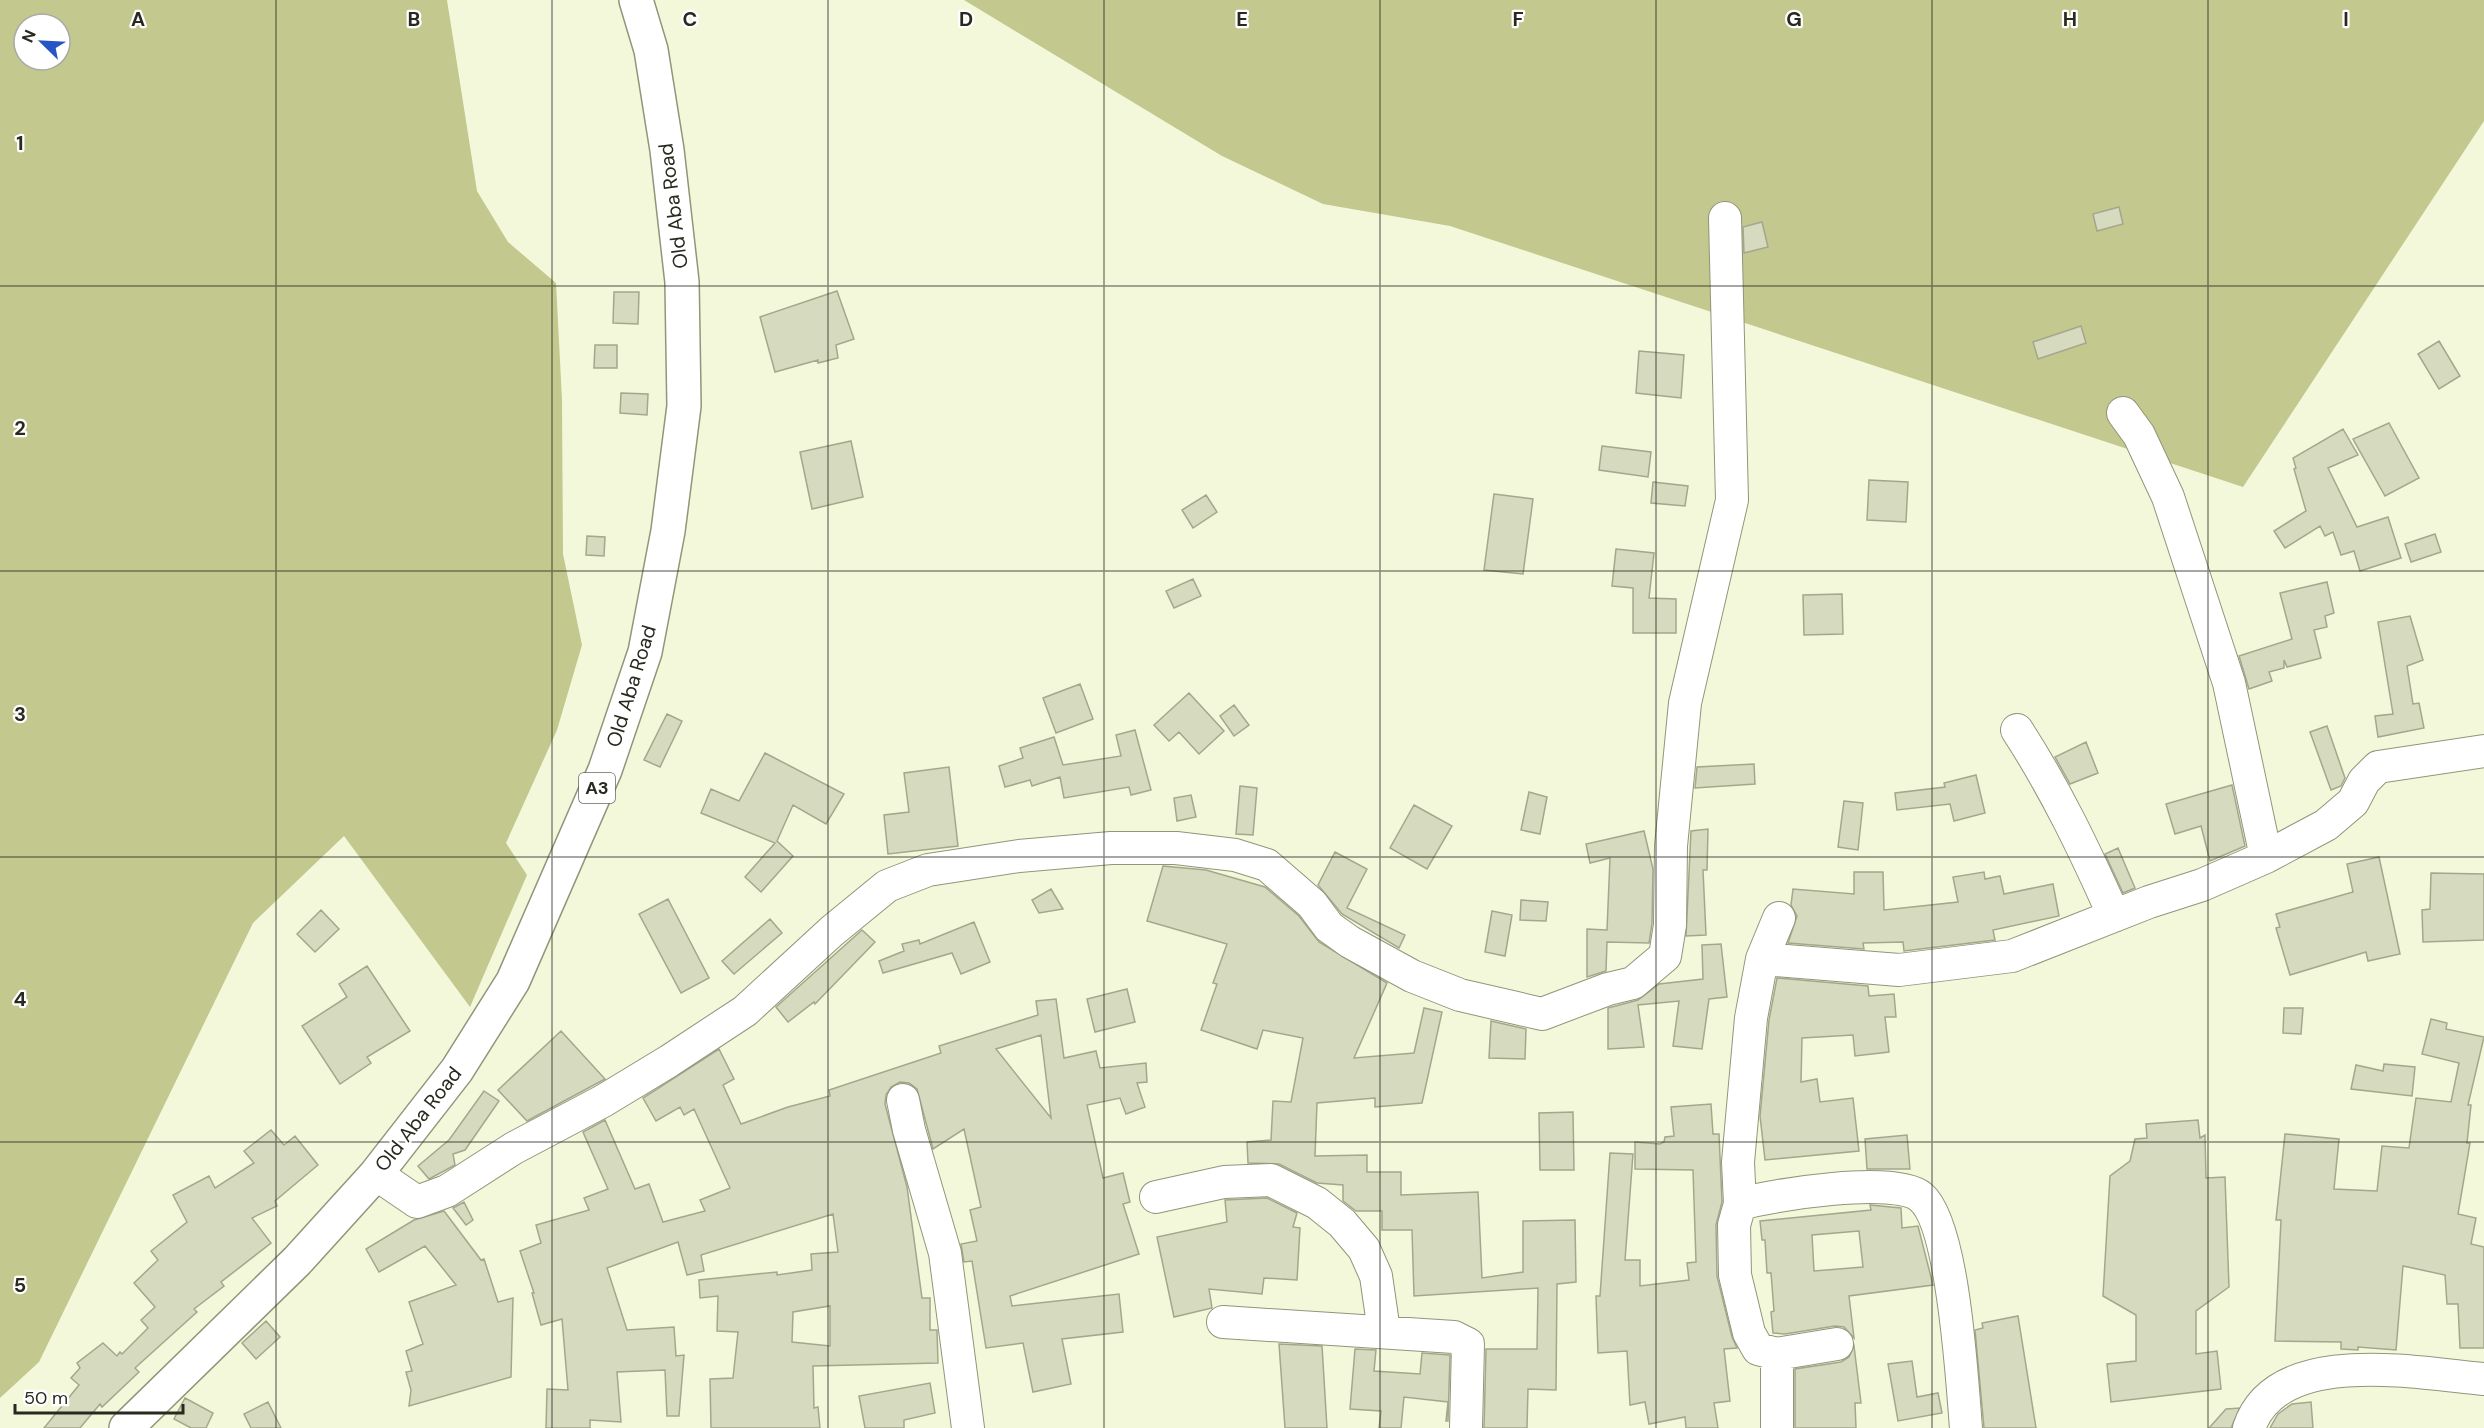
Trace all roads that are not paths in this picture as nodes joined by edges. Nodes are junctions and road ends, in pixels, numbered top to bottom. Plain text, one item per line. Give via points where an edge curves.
1 (636, 0) edge
2 (1725, 218) dead end
3 (2123, 412) dead end
4 (2017, 730) dead end
5 (2484, 751) edge
6 (2266, 857) junction
7 (2114, 916) junction
8 (1779, 918) dead end
9 (1762, 959) junction
10 (903, 1100) dead end
11 (376, 1174) junction
12 (1156, 1197) dead end
13 (1740, 1204) junction
14 (1223, 1322) dead end
15 (1384, 1331) junction
16 (1837, 1344) dead end
17 (1776, 1354) junction
18 (2484, 1379) edge
19 (126, 1428) edge
20 (968, 1428) edge
21 (1466, 1428) edge
22 (1777, 1428) edge
23 (1966, 1428) edge
24 (2249, 1428) edge

1 - 11 main road, Old Aba Road / A3 via 651,50 667,150 682,282 684,384 668,531 645,652 605,770 513,981 457,1070
2 - 11 street via 1732,500 1685,703 1665,956 1633,983 1542,1014 1460,995 1381,960 1329,927 1312,904 1267,865 1235,855 1176,848 1111,848 1019,856 928,870 887,886 745,1011 631,1084 514,1148 447,1191 417,1202
3 - 6 street via 2139,435 2168,497 2229,683
4 - 7 street via 2048,777
5 - 6 street via 2378,766 2353,802 2326,825
6 - 7 street
7 - 9 street via 2012,956 1899,970
8 - 9 street
9 - 13 street via 1751,1018 1740,1127
10 - 20 street via 945,1253
11 - 19 main road, Old Aba Road / A3 via 297,1261
12 - 15 street via 1224,1182 1270,1180 1317,1203 1342,1223 1364,1249 1376,1276
13 - 17 street via 1734,1226 1735,1275 1749,1333 1758,1349
13 - 23 street via 1840,1188 1904,1188 1920,1196 1933,1211 1947,1267 1958,1327
14 - 15 street
15 - 21 street via 1454,1337 1468,1344
16 - 17 street
17 - 22 street
18 - 24 street via 2372,1370 2306,1376 2273,1392 2254,1415

